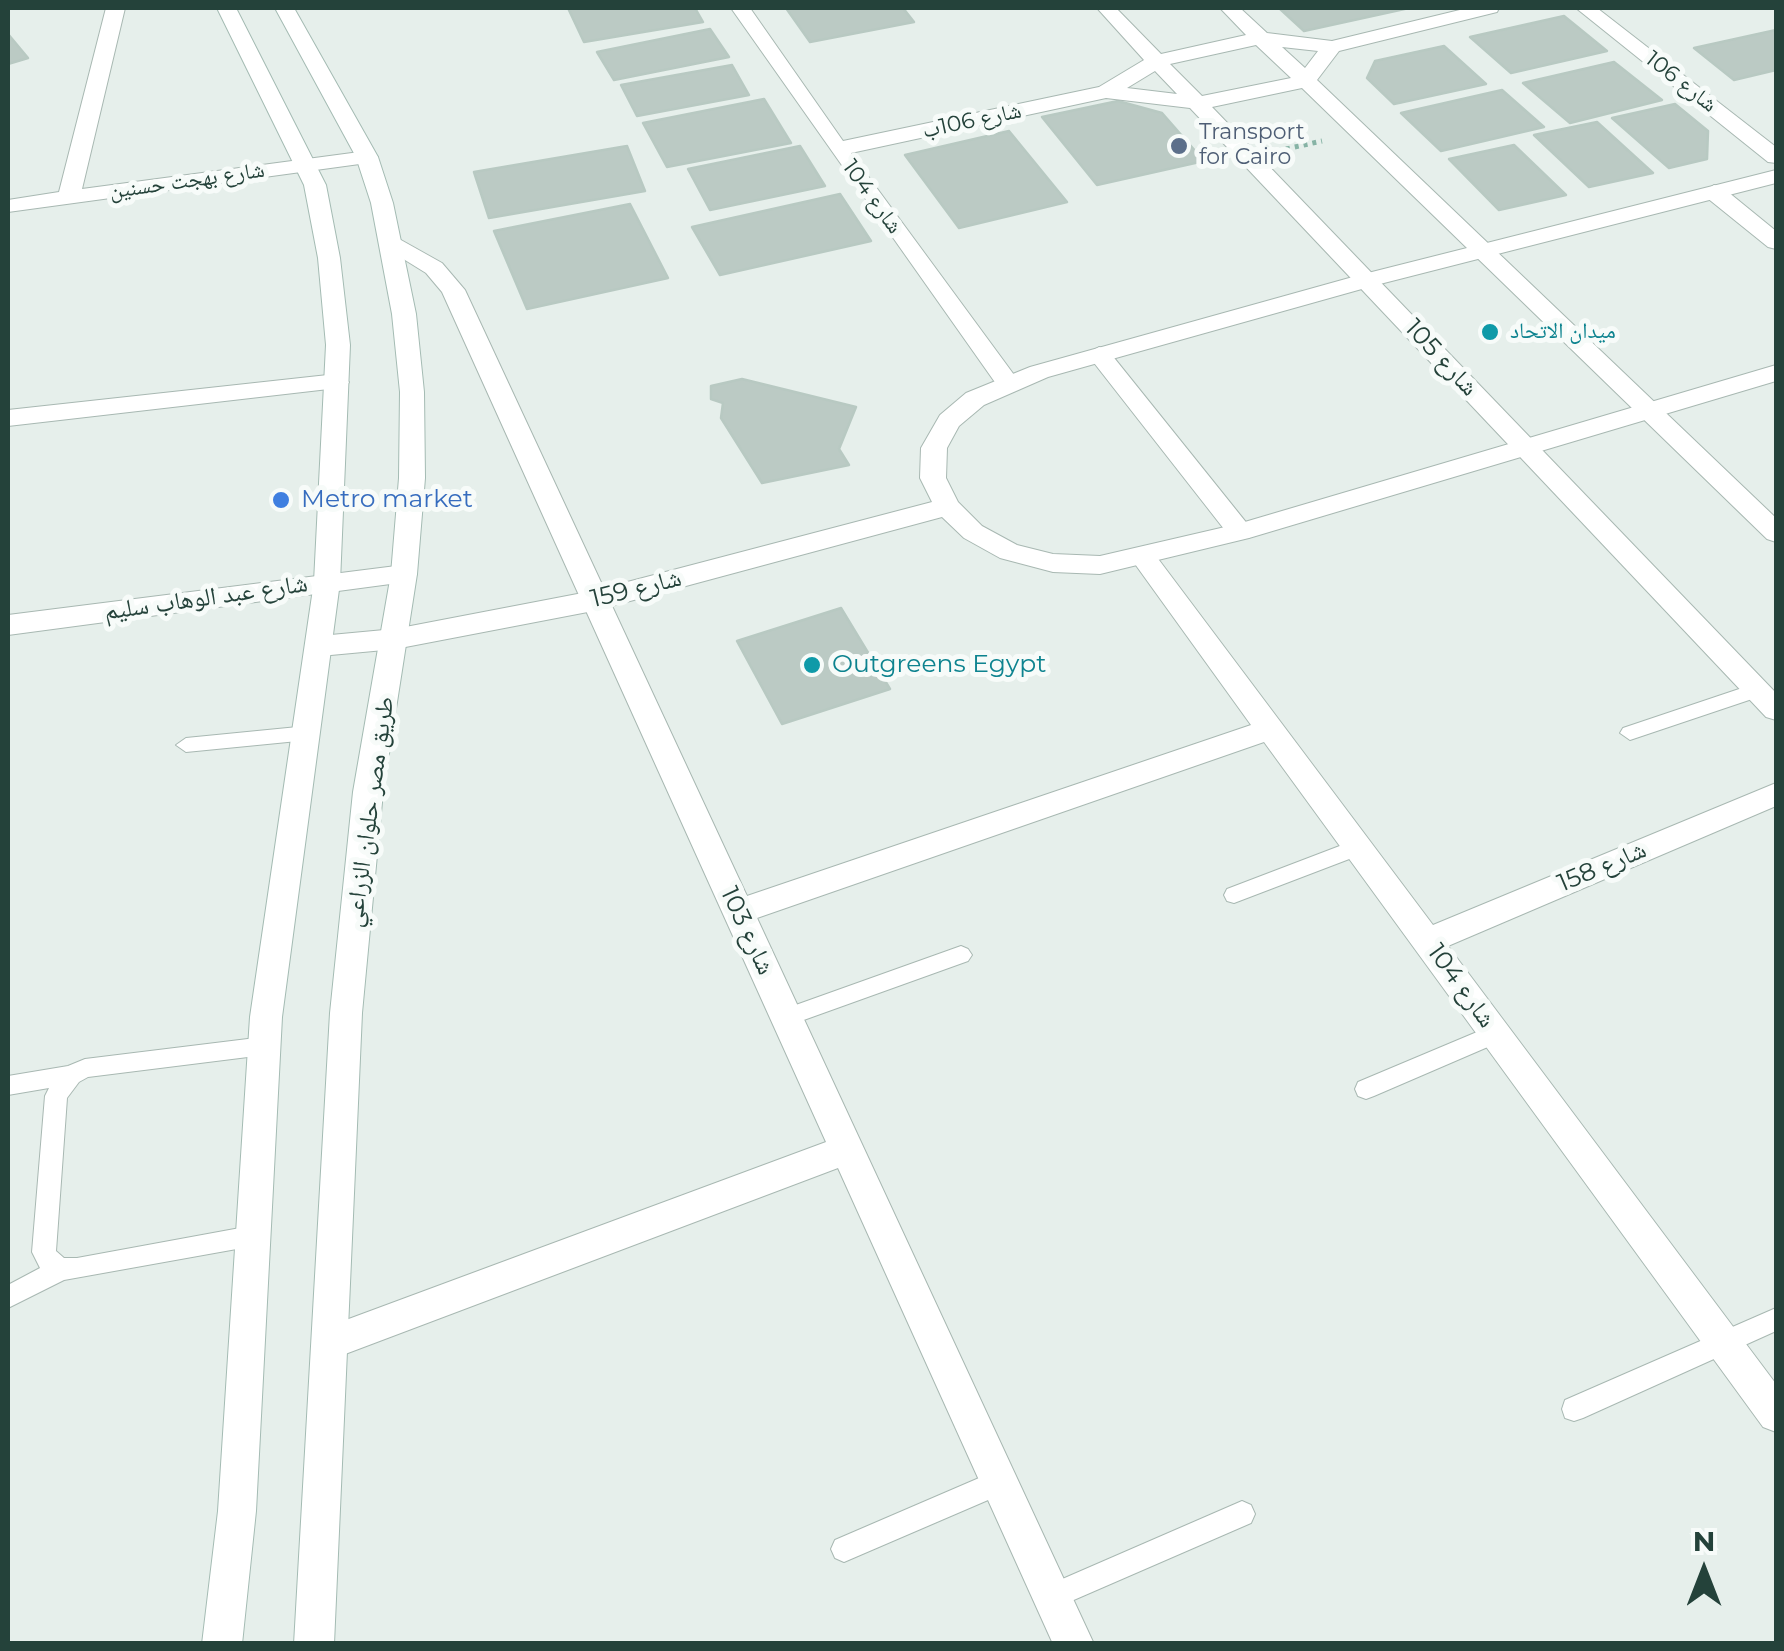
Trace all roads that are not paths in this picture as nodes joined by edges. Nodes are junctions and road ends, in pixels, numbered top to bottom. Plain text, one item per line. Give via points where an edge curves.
1 (115, 8) edge
2 (226, 8) edge
3 (284, 8) edge
4 (741, 8) edge
5 (1106, 8) edge
6 (1229, 8) edge
7 (1490, 8) edge
8 (1584, 8) edge
9 (1260, 38) junction
10 (1332, 47) junction
11 (1159, 60) junction
12 (1305, 80) junction
13 (1106, 92) junction
14 (1199, 103) junction
15 (838, 149) junction
16 (367, 157) junction
17 (1776, 158) edge
18 (306, 165) junction
19 (1776, 178) edge
20 (1714, 192) junction
21 (69, 197) junction
22 (8, 206) edge
23 (392, 242) junction
24 (1776, 242) edge
25 (1486, 250) junction
26 (1368, 280) junction
27 (1099, 354) junction
28 (1776, 373) edge
29 (337, 382) junction
30 (1008, 383) junction
31 (1653, 410) junction
32 (8, 418) edge
33 (1525, 448) junction
34 (946, 506) junction
35 (1240, 532) junction
36 (1776, 533) edge
37 (1144, 558) junction
38 (404, 574) junction
39 (327, 582) junction
40 (593, 600) junction
41 (8, 625) edge
42 (396, 639) junction
43 (320, 646) junction
44 (1757, 690) junction
45 (1776, 710) edge
46 (1271, 729) junction
47 (308, 733) junction
48 (1630, 733) dead end
49 (186, 745) dead end
50 (1776, 794) edge
51 (1358, 847) junction
52 (1234, 895) dead end
53 (738, 912) junction
54 (1427, 940) junction
55 (962, 955) dead end
56 (787, 1017) junction
57 (1496, 1033) junction
58 (264, 1046) junction
59 (72, 1075) junction
60 (8, 1084) edge
61 (1366, 1089) dead end
62 (846, 1150) junction
63 (250, 1238) junction
64 (62, 1268) junction
65 (8, 1297) edge
66 (1776, 1319) edge
67 (332, 1342) junction
68 (1724, 1343) junction
69 (1574, 1409) dead end
70 (1776, 1414) edge
71 (1000, 1482) junction
72 (1242, 1514) dead end
73 (844, 1550) dead end
74 (1053, 1596) junction
75 (222, 1644) edge
76 (314, 1644) edge
77 (1074, 1644) edge

1 - 21 street
2 - 18 street
3 - 16 street, طريق مصر حلوان الزراعي
4 - 15 street, شارع 104
5 - 11 street, شارع 105
6 - 9 street
7 - 10 street
8 - 17 street, شارع 106
9 - 10 street
9 - 11 street, شارع 106ب
9 - 12 street
10 - 12 street
11 - 13 street, شارع 106ب
11 - 14 street, شارع 105
12 - 14 street, شارع 106ب
12 - 25 street
13 - 14 street, شارع 106ب
13 - 15 street, شارع 106ب
14 - 26 street, شارع 105
15 - 30 street, شارع 104
16 - 18 street, شارع بهجت حسنين
16 - 23 street, طريق مصر حلوان الزراعي
18 - 21 street, شارع بهجت حسنين
18 - 29 street via 329,258
19 - 20 street
20 - 24 street
20 - 25 street
21 - 22 street, شارع بهجت حسنين
23 - 38 street, طريق مصر حلوان الزراعي via 412,392
23 - 40 street, شارع 103 via 434,268 454,290
25 - 26 street
25 - 31 street
26 - 27 street
26 - 33 street, شارع 105
27 - 30 street
27 - 35 street
28 - 31 street
29 - 32 street
29 - 39 street
30 - 34 street via 974,399 949,421 934,448 933,478
31 - 33 street
31 - 36 street
33 - 35 street
33 - 44 street, شارع 105
34 - 37 street via 972,532 1009,552 1069,564
34 - 40 street, شارع 159
35 - 37 street
37 - 46 street, شارع 104
38 - 39 street, شارع عبد الوهاب سليم
38 - 42 street, طريق مصر حلوان الزراعي
39 - 41 street, شارع عبد الوهاب سليم
39 - 43 street
40 - 42 street, شارع 159
40 - 53 street, شارع 103
42 - 43 street, شارع 159
42 - 67 street, طريق مصر حلوان الزراعي via 356,897
43 - 47 street
44 - 45 street, شارع 105
44 - 48 lane
46 - 51 street, شارع 104
46 - 53 street
47 - 49 lane
47 - 58 street
50 - 54 street, شارع 158
51 - 52 lane
51 - 54 street, شارع 104
53 - 56 street, شارع 103
54 - 57 street, شارع 104
55 - 56 lane
56 - 62 street, شارع 103
57 - 61 lane
57 - 68 street, شارع 104
58 - 59 lane
58 - 63 street
59 - 60 lane
59 - 64 lane via 56,1096 44,1252
62 - 67 street
62 - 71 street, شارع 103
63 - 64 lane
63 - 75 street via 237,1511
64 - 65 lane
66 - 68 lane
67 - 76 street, طريق مصر حلوان الزراعي
68 - 69 lane
68 - 70 street, شارع 104
71 - 73 lane
71 - 74 street, شارع 103
72 - 74 lane
74 - 77 street, شارع 103

